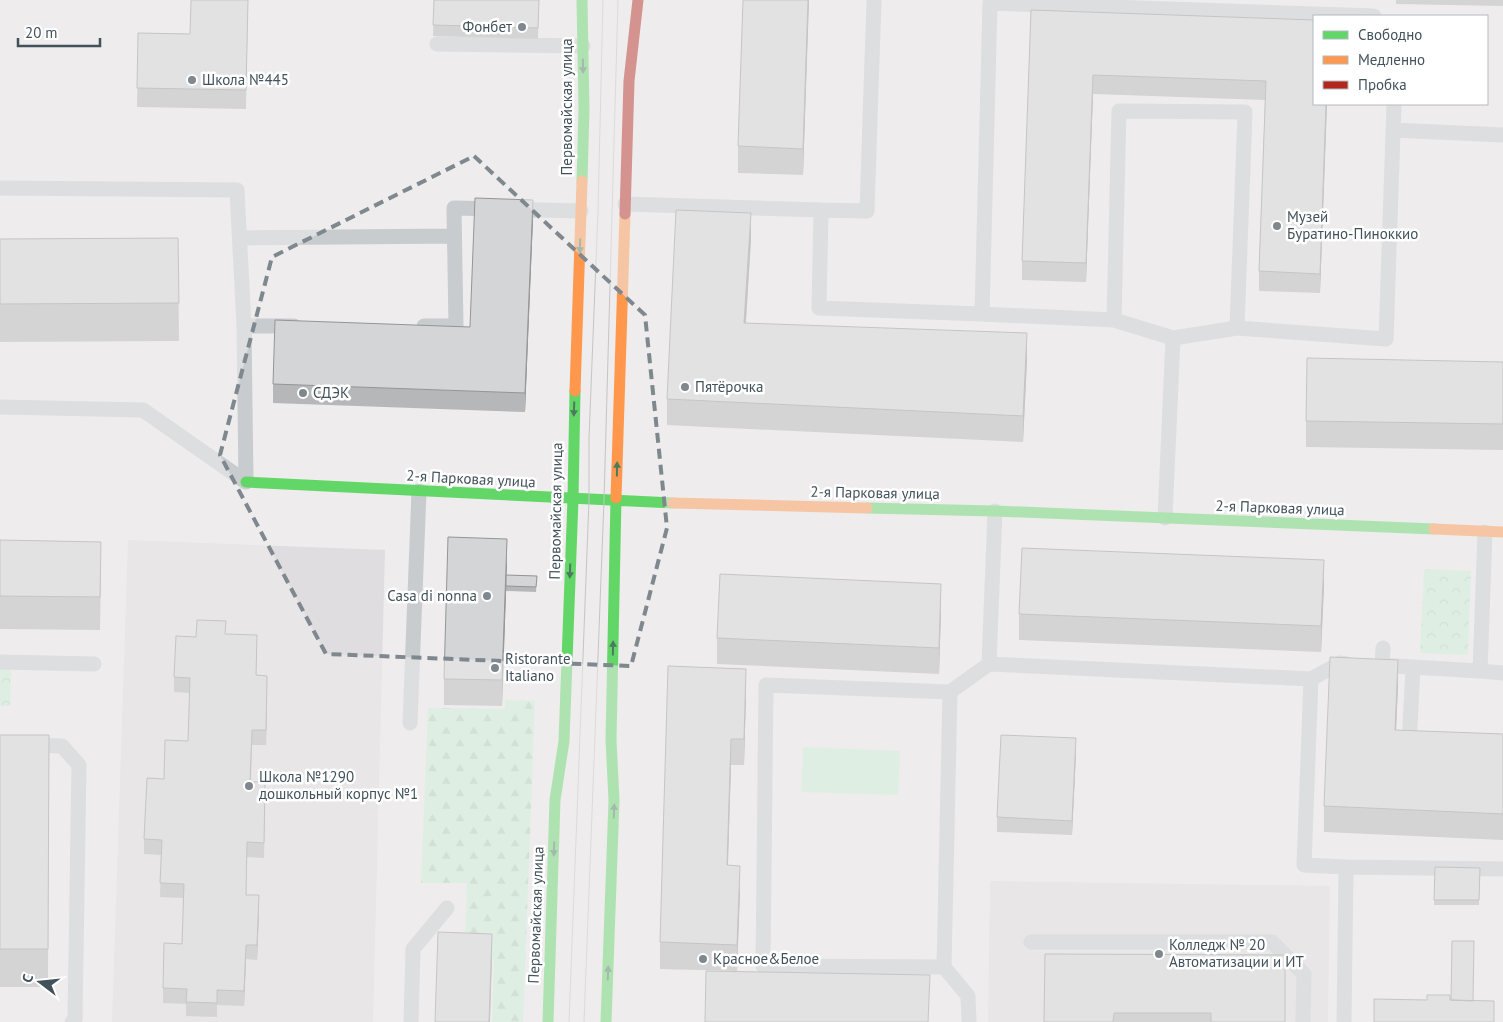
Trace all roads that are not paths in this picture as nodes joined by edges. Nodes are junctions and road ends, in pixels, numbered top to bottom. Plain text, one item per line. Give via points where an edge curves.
1 (582, 0) edge
2 (638, 0) edge
3 (874, 0) edge
4 (990, 2) edge
5 (1347, 15) edge
6 (436, 44) dead end
7 (583, 46) junction
8 (1394, 105) edge
9 (1393, 130) junction
10 (1503, 135) edge
11 (0, 188) edge
12 (625, 204) junction
13 (821, 210) junction
14 (581, 211) junction
15 (454, 236) junction
16 (240, 238) junction
17 (982, 314) junction
18 (1114, 320) junction
19 (244, 326) junction
20 (312, 326) edge
21 (408, 326) edge
22 (1237, 328) junction
23 (1174, 338) junction
24 (0, 408) edge
25 (246, 482) junction
26 (419, 491) junction
27 (573, 499) junction
28 (616, 501) junction
29 (995, 511) junction
30 (1165, 518) junction
31 (1485, 532) junction
32 (1503, 532) edge
33 (1383, 648) dead end
34 (0, 662) edge
35 (94, 664) dead end
36 (989, 664) junction
37 (1382, 666) junction
38 (1413, 668) junction
39 (1480, 672) junction
40 (1503, 673) edge
41 (1311, 679) junction
42 (950, 692) junction
43 (410, 723) dead end
44 (0, 744) edge
45 (1428, 746) edge
46 (1346, 867) junction
47 (1503, 869) edge
48 (447, 908) dead end
49 (1030, 942) dead end
50 (944, 967) junction
51 (72, 1022) edge
52 (411, 1022) edge
53 (548, 1022) edge
54 (606, 1022) edge
55 (969, 1022) edge
56 (1303, 1022) edge
57 (1344, 1022) edge

1 - 7 main road, Первомайская улица
2 - 12 main road via 629,81
3 - 13 lane via 867,211
4 - 5 lane
4 - 17 lane
6 - 7 lane
7 -> 14 main road, Первомайская улица
8 - 9 lane
9 - 10 lane
9 - 22 lane via 1386,339
11 - 16 lane via 237,190
12 - 13 lane
28 -> 12 main road
13 - 17 lane via 819,308
14 - 15 lane via 454,208
14 -> 27 main road, Первомайская улица
15 - 16 lane
15 - 21 lane via 456,326
16 - 19 lane
17 - 18 lane
18 - 22 lane via 1119,111 1245,112
18 - 23 lane
19 - 20 lane
19 - 25 lane
22 - 23 lane
23 - 30 lane
24 - 25 lane via 143,410
25 - 26 main road, 2-я Парковая улица
26 - 27 main road, 2-я Парковая улица
26 - 43 lane
27 - 28 main road, 2-я Парковая улица
27 -> 53 main road, Первомайская улица via 564,740 555,800
28 - 29 main road, 2-я Парковая улица
54 -> 28 main road via 614,800 611,740
29 - 30 main road, 2-я Парковая улица
29 - 36 lane
30 - 31 main road, 2-я Парковая улица
31 - 32 main road, 2-я Парковая улица
31 - 39 lane
33 - 37 lane
34 - 35 lane
36 - 41 lane
36 - 42 lane
37 - 38 lane
37 - 41 lane via 1340,663
38 - 39 lane
38 - 45 lane via 1409,745
39 - 40 lane
41 - 46 lane via 1304,865
42 - 50 lane
42 - 50 lane via 766,685 763,966
44 - 51 lane via 62,746 79,765 75,1019
46 - 47 lane
46 - 57 lane
48 - 52 lane via 413,949
49 - 56 lane via 1272,942 1304,974
50 - 55 lane via 968,996

